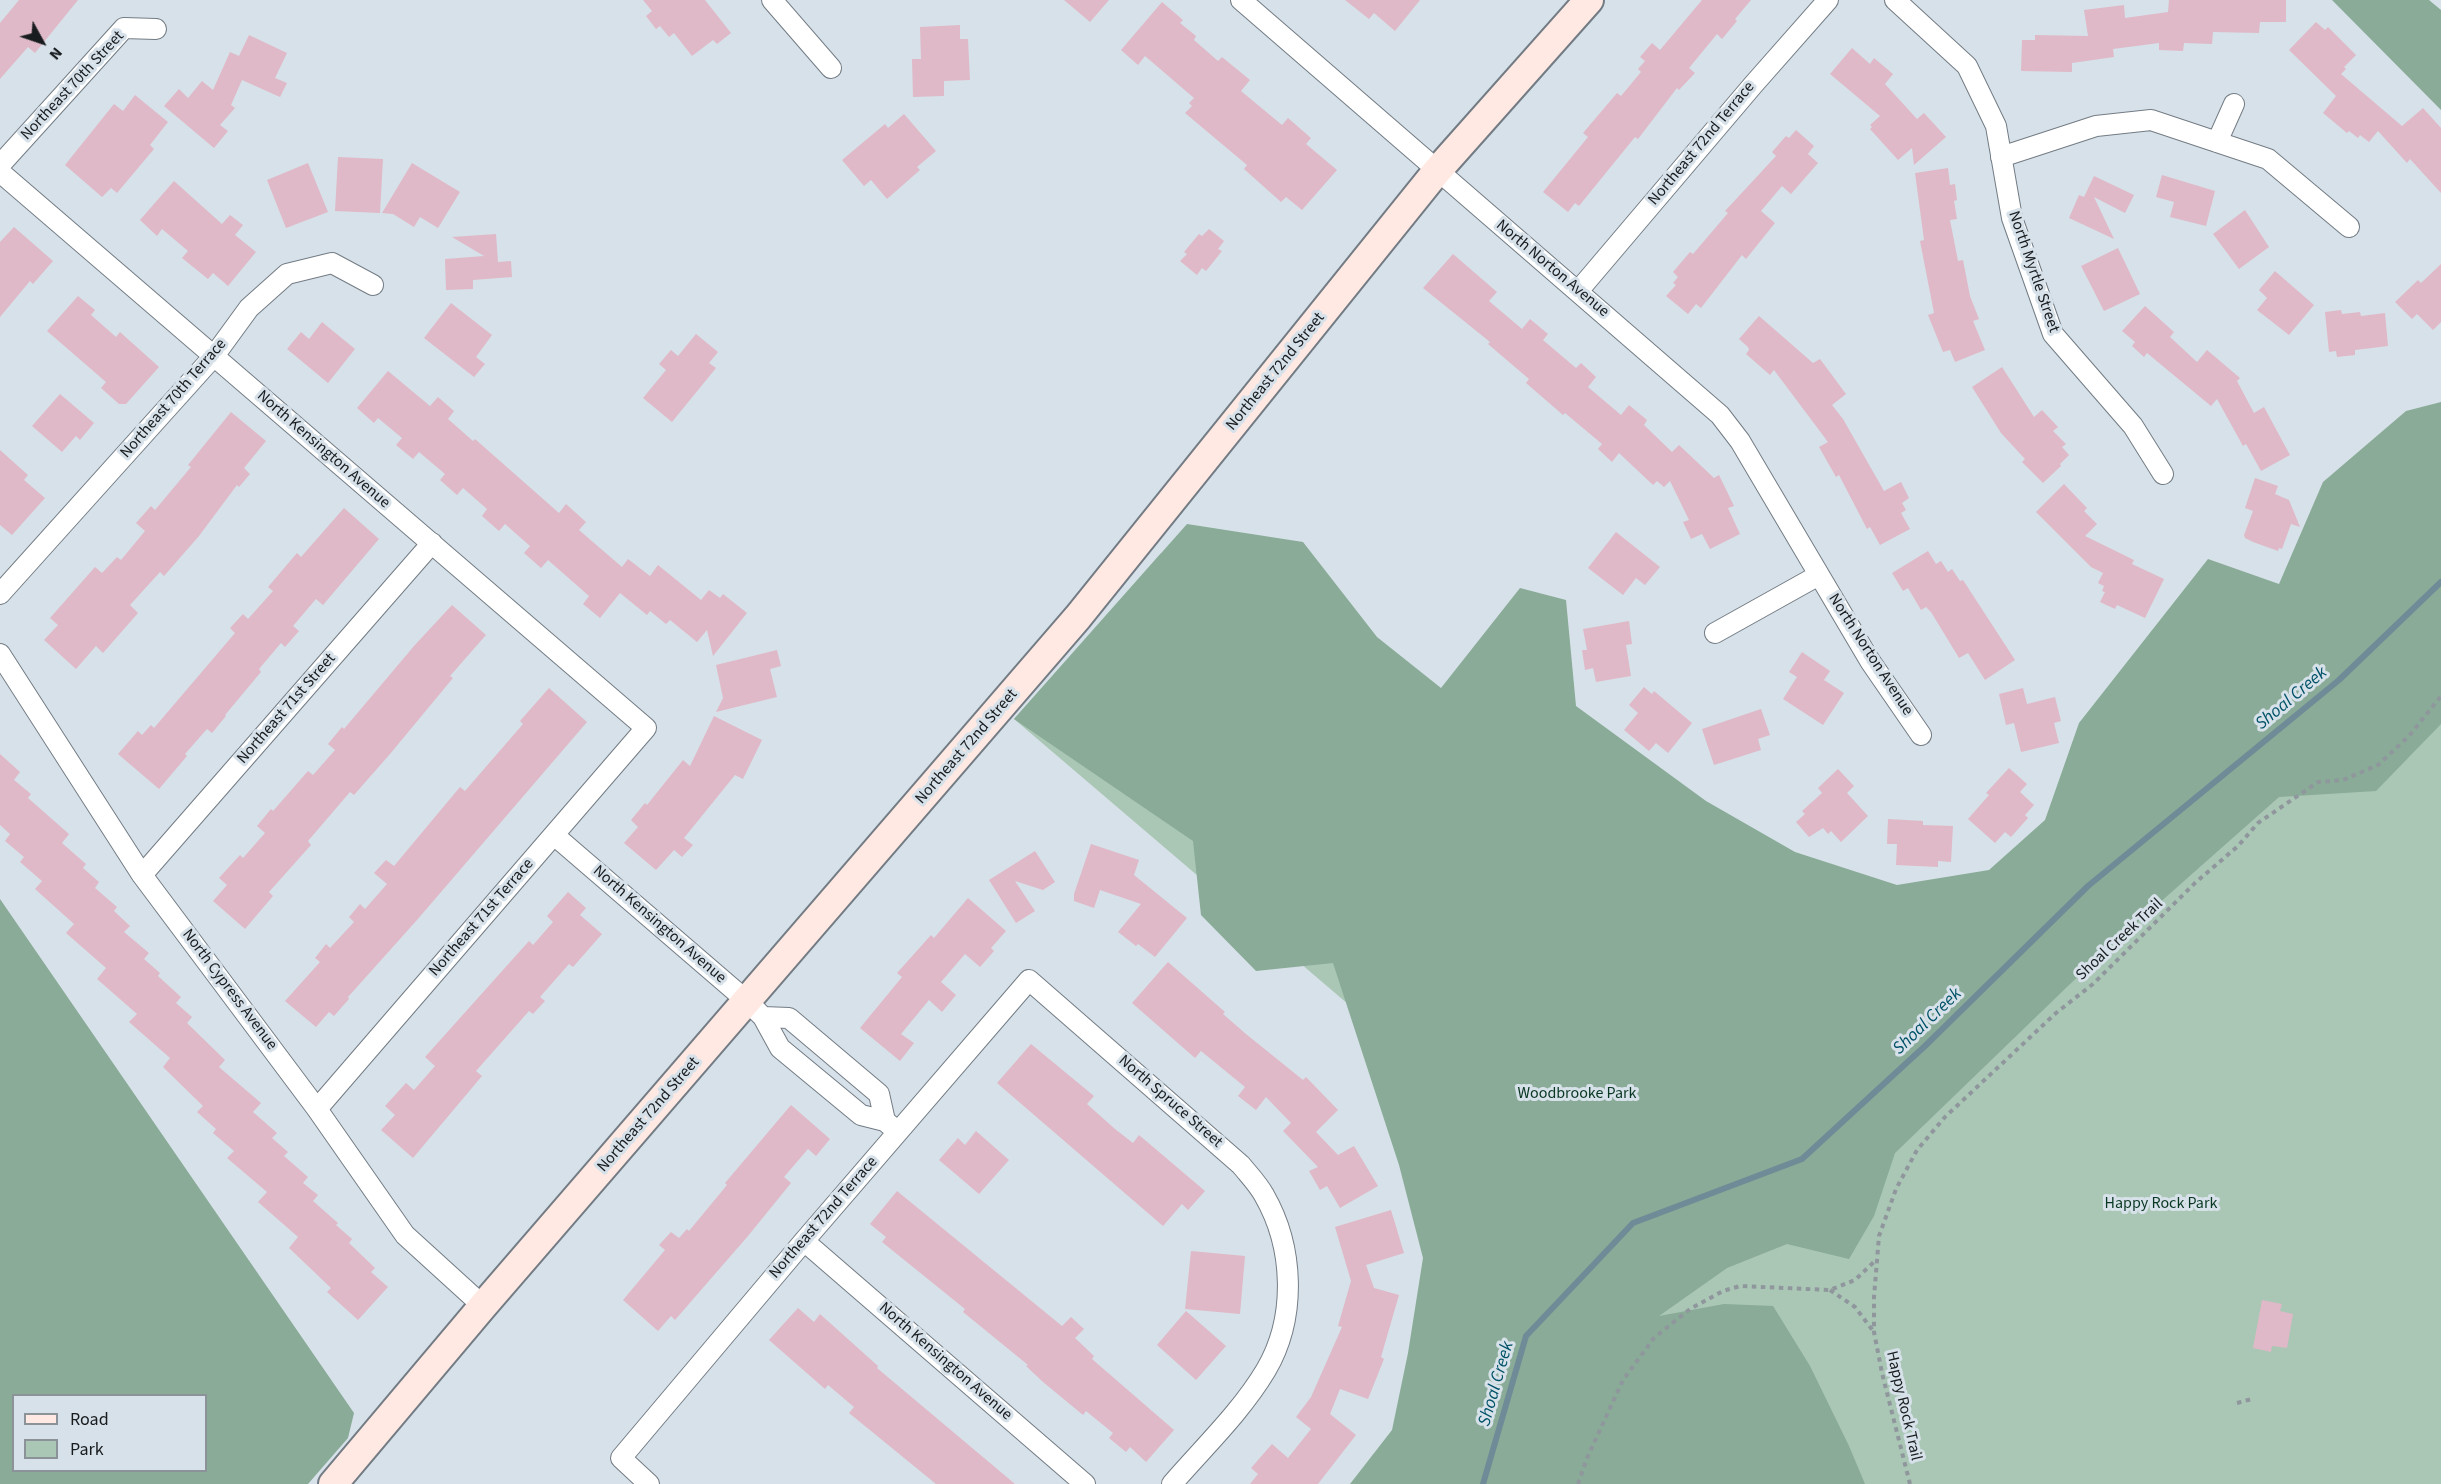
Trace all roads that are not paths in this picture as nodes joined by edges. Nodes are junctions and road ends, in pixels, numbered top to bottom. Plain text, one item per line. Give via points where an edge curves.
1 (772, 0) edge
2 (1241, 0) edge
3 (1589, 0) edge
4 (1828, 0) edge
5 (1895, 0) edge
6 (156, 29) dead end
7 (831, 68) dead end
8 (2234, 104) dead end
9 (2217, 142) junction
10 (2001, 157) junction
11 (0, 165) edge
12 (1437, 171) junction
13 (0, 172) edge
14 (2349, 227) dead end
15 (373, 285) dead end
16 (1579, 290) junction
17 (214, 356) junction
18 (2163, 474) dead end
19 (432, 543) junction
20 (1819, 575) junction
21 (0, 594) edge
22 (1715, 633) dead end
23 (0, 654) edge
24 (646, 728) joint
25 (1921, 735) dead end
26 (554, 835) junction
27 (142, 875) junction
28 (1029, 980) joint
29 (756, 1009) junction
30 (317, 1108) junction
31 (891, 1126) junction
32 (804, 1241) junction
33 (483, 1306) junction
34 (333, 1484) edge
35 (649, 1484) edge
36 (1085, 1484) edge
37 (1172, 1484) edge

1 - 7 street
2 - 12 street, North Norton Avenue
3 - 12 main road, Northeast 72nd Street
4 - 16 street, Northeast 72nd Terrace
5 - 10 street, North Myrtle Street via 1967,66 1996,126
6 - 11 street, Northeast 70th Street via 124,28
8 - 9 street
9 - 10 street via 2151,120 2096,126
9 - 14 street via 2268,159
10 - 18 street, North Myrtle Street via 2012,218 2053,334 2133,426
12 - 16 street, North Norton Avenue
12 - 29 main road, Northeast 72nd Street
13 - 17 street, North Kensington Avenue
15 - 17 street, Northeast 70th Terrace via 332,263 287,274 249,308
16 - 20 street, North Norton Avenue via 1720,415 1740,441
17 - 19 street, North Kensington Avenue
17 - 21 street, Northeast 70th Terrace
19 - 24 street, North Kensington Avenue
19 - 27 street, Northeast 71st Street
20 - 22 street, North Norton Avenue
20 - 25 street, North Norton Avenue via 1870,661
23 - 27 street, North Cypress Avenue
24 - 26 street, Northeast 71st Terrace
26 - 29 street, North Kensington Avenue
26 - 30 street, Northeast 71st Terrace
27 - 30 street, North Cypress Avenue
28 - 31 street, Northeast 72nd Terrace
28 - 37 street, North Spruce Street via 1241,1165 1263,1194 1279,1227 1288,1281 1285,1317 1267,1368
29 - 31 street, North Kensington Avenue via 780,1048 861,1115
29 - 31 street via 789,1018 879,1094
29 - 33 main road, Northeast 72nd Street
30 - 33 street, North Cypress Avenue via 405,1234
31 - 32 street, Northeast 72nd Terrace
32 - 35 street, Northeast 72nd Terrace via 621,1458
32 - 36 street, North Kensington Avenue
33 - 34 main road, Northeast 72nd Street

